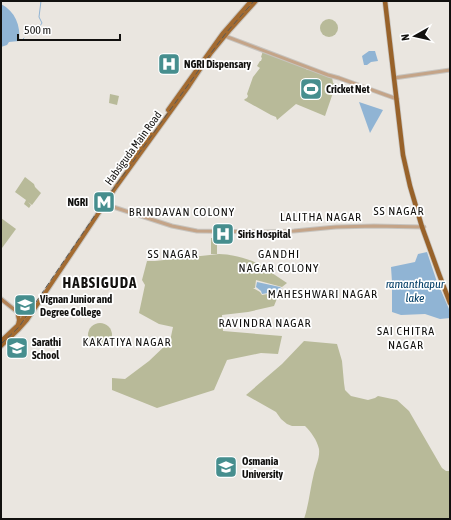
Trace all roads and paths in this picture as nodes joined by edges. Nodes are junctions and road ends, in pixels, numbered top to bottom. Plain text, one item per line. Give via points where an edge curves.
1 (252, 1) edge
2 (256, 1) edge
3 (386, 1) edge
4 (225, 36) junction
5 (210, 53) junction
6 (450, 70) edge
7 (395, 78) junction
8 (398, 99) junction
9 (140, 151) junction
10 (104, 204) junction
11 (423, 227) junction
12 (62, 265) junction
13 (1, 300) edge
14 (450, 301) edge
15 (24, 318) junction
16 (1, 341) edge
17 (1, 346) edge

1 - 5 main road, Habsiguda Main Road via 223,33
2 - 4 main road, Habsiguda Main Road
3 - 7 highway
4 - 5 main road, Habsiguda Main Road
4 - 8 street
5 - 9 main road, Habsiguda Main Road
6 - 7 street
7 - 8 highway
8 - 11 highway via 401,142
9 - 10 main road, Habsiguda Main Road
9 - 12 main road, Habsiguda Main Road
10 - 11 street via 180,228 200,231 285,232 336,227
10 - 12 main road, Habsiguda Main Road
11 - 14 highway via 438,274
12 - 15 main road, Habsiguda Main Road
12 - 15 main road, Habsiguda Main Road
13 - 15 main road
15 - 16 main road via 19,320 18,325
15 - 17 main road, Habsiguda Main Road via 19,329

